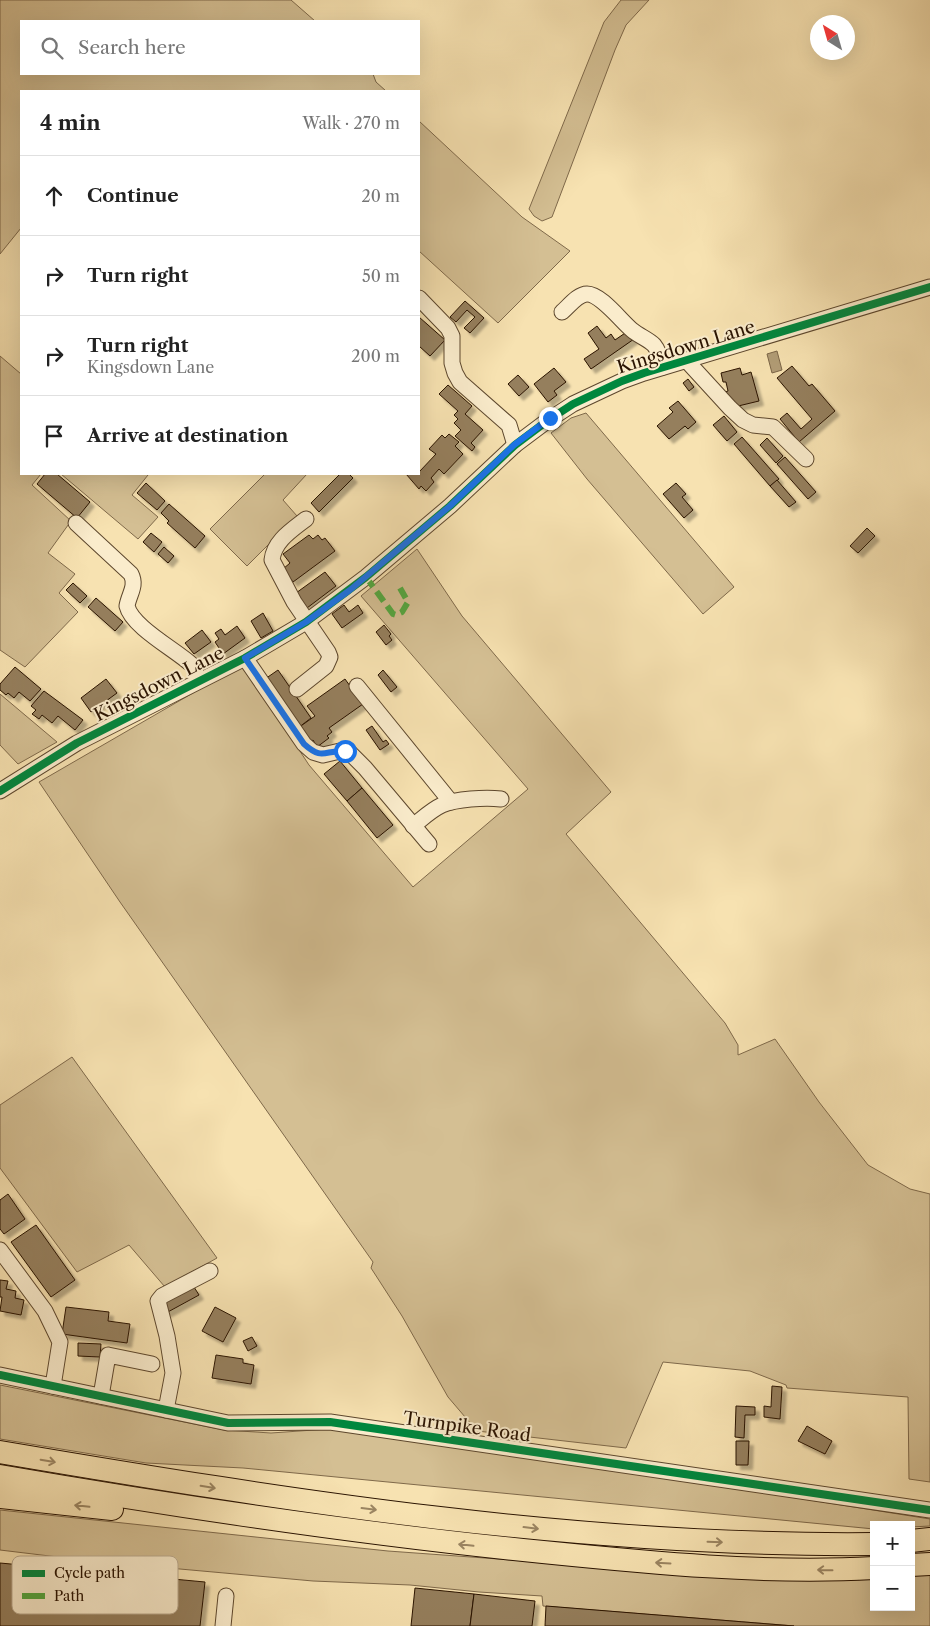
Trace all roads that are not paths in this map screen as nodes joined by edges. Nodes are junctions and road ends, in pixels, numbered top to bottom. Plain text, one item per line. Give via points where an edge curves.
1 (930, 287) edge
2 (420, 299) edge
3 (562, 312) dead end
4 (686, 360) junction
5 (663, 367) junction
6 (514, 445) junction
7 (806, 459) dead end
8 (306, 519) dead end
9 (76, 523) dead end
10 (306, 622) junction
11 (245, 658) junction
12 (197, 681) junction
13 (356, 686) dead end
14 (297, 689) dead end
15 (0, 791) edge
16 (501, 799) dead end
17 (451, 802) junction
18 (413, 826) junction
19 (429, 844) dead end
20 (0, 1250) edge
21 (210, 1271) dead end
22 (152, 1364) dead end
23 (0, 1375) edge
24 (52, 1386) junction
25 (101, 1396) junction
26 (166, 1410) junction
27 (0, 1452) edge
28 (0, 1476) edge
29 (0, 1497) edge
30 (930, 1510) edge
31 (288, 1522) junction
32 (930, 1539) edge
33 (915, 1541) edge
34 (870, 1544) edge
35 (930, 1564) edge
36 (915, 1565) edge
37 (870, 1568) edge
38 (226, 1596) dead end
39 (223, 1626) edge

1 - 4 street, Kingsdown Lane
2 - 6 street via 452,336 452,363 460,382 509,425
3 - 5 street via 579,297 593,295 652,344
4 - 5 street, Kingsdown Lane
4 - 7 street via 744,420 753,425 774,427
5 - 6 street, Kingsdown Lane via 622,381 573,404
6 - 10 street, Kingsdown Lane via 450,506 350,590
8 - 10 street via 279,543 272,560
9 - 12 street via 131,574 134,585 127,606 130,614 192,665
10 - 11 street, Kingsdown Lane
10 - 14 street via 330,657 326,666
11 - 12 street, Kingsdown Lane
11 - 18 street via 304,744 323,755 340,751 350,753
12 - 15 street, Kingsdown Lane via 77,743
13 - 17 street
16 - 17 street
17 - 18 street
18 - 19 street
20 - 24 street via 45,1311 60,1342
21 - 26 street via 158,1301 173,1374
22 - 25 street via 108,1355
23 - 24 street, Turnpike Road
24 - 25 street, Turnpike Road
25 - 26 street, Turnpike Road
26 - 30 street, Turnpike Road via 228,1423 330,1422
27 -> 34 highway via 248,1493 557,1531 742,1543
28 - 31 highway
31 -> 29 highway
37 -> 31 highway via 751,1568 621,1560
32 - 33 highway
35 - 36 highway
38 - 39 street

